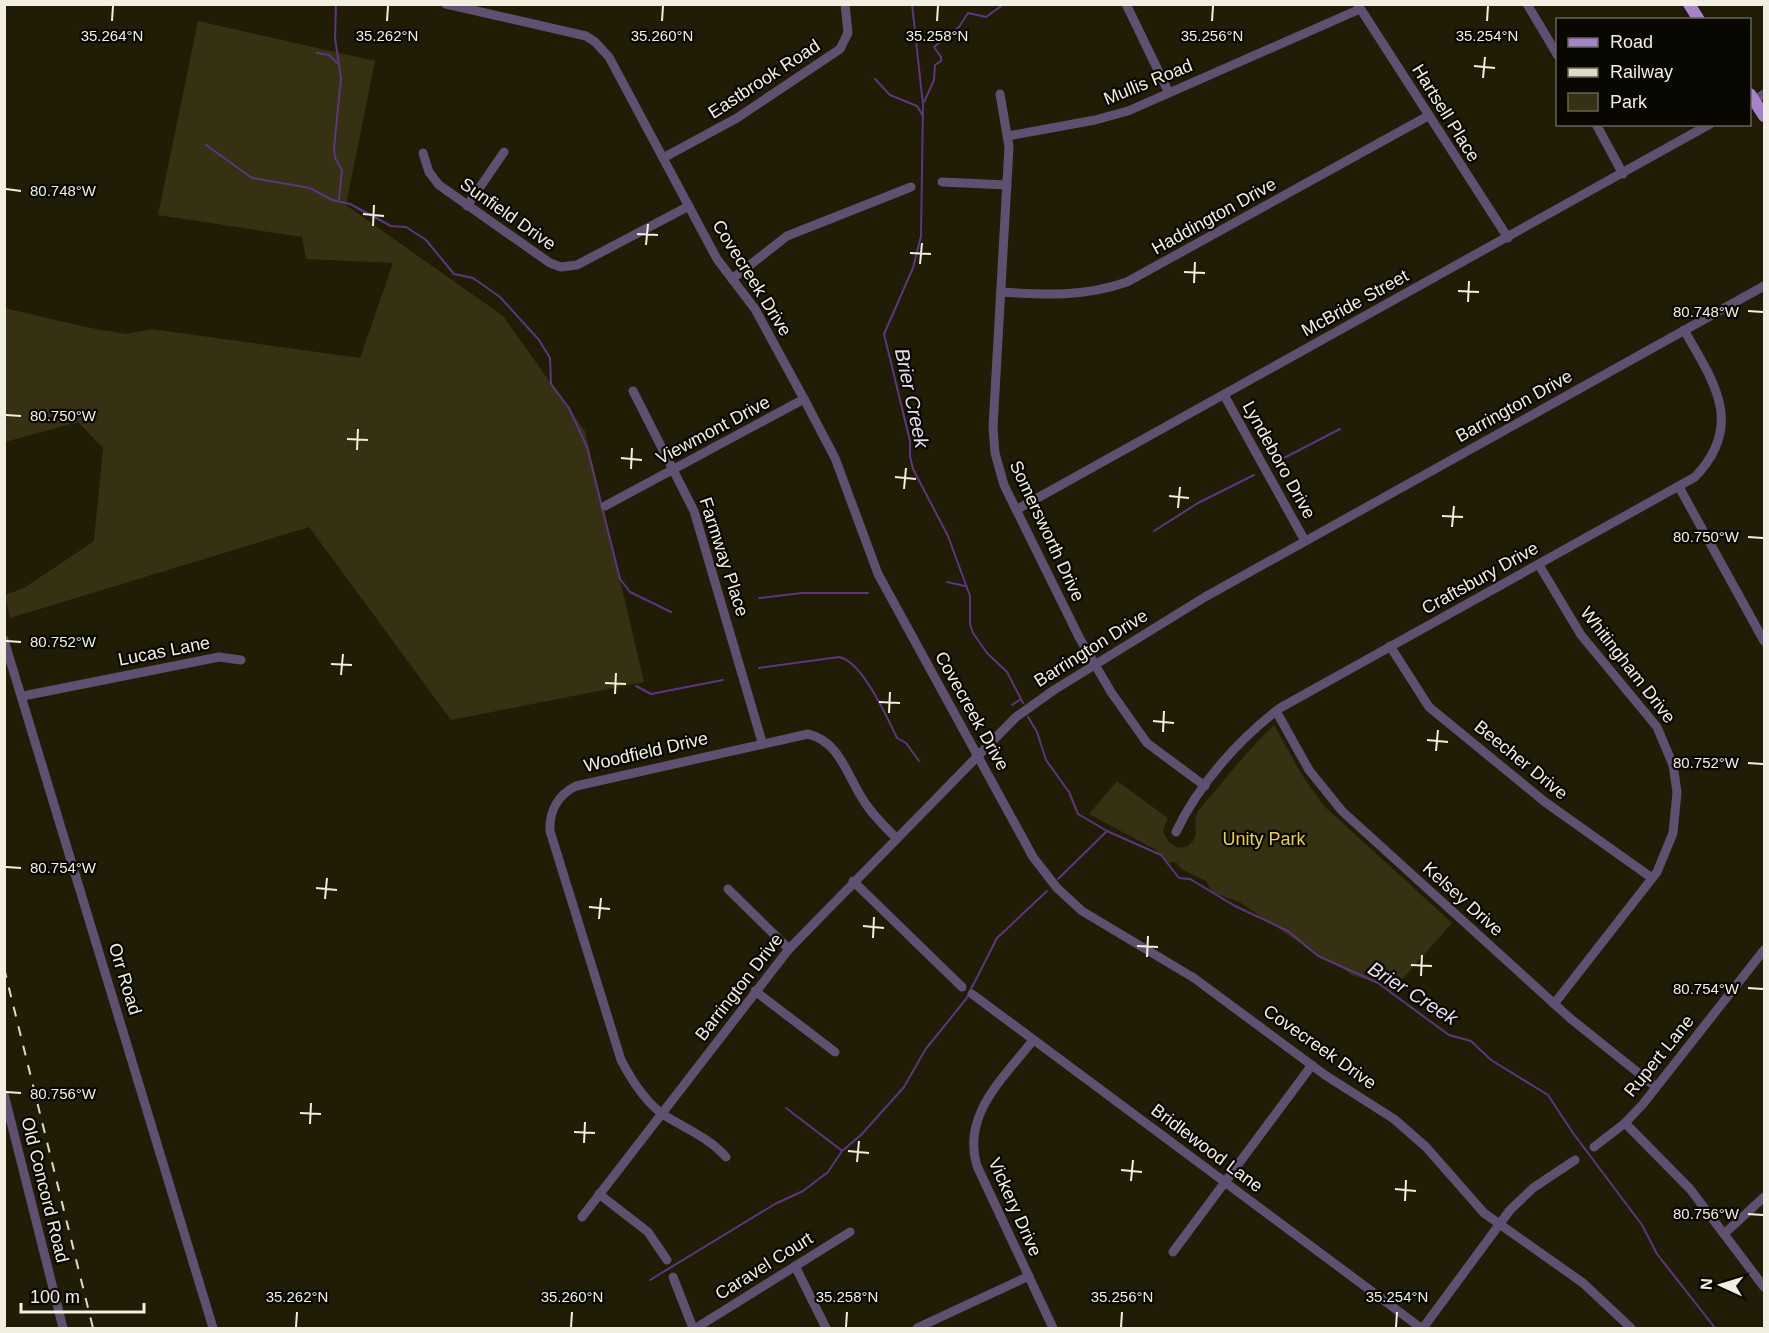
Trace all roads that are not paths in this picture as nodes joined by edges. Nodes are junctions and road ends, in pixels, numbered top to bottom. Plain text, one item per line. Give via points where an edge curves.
1 (447, 4) edge
2 (845, 4) edge
3 (1126, 4) edge
4 (1527, 4) edge
5 (1689, 4) edge
6 (1359, 7) edge
7 (1698, 18) edge
8 (1556, 54) edge
9 (1169, 93) junction
10 (1000, 94) dead end
11 (1754, 98) edge
12 (1428, 116) junction
13 (1764, 116) edge
14 (1597, 126) edge
15 (1707, 126) edge
16 (1008, 136) junction
17 (504, 152) dead end
18 (423, 153) dead end
19 (663, 159) junction
20 (1623, 174) junction
21 (942, 182) dead end
22 (1007, 185) junction
23 (911, 186) dead end
24 (467, 206) junction
25 (689, 206) junction
26 (1508, 237) junction
27 (732, 279) junction
28 (1764, 286) edge
29 (1000, 292) junction
30 (1684, 330) junction
31 (633, 391) dead end
32 (1224, 395) junction
33 (804, 399) junction
34 (674, 470) junction
35 (1679, 487) junction
36 (605, 506) dead end
37 (1016, 510) junction
38 (1305, 541) junction
39 (1539, 565) junction
40 (4, 640) edge
41 (1764, 641) edge
42 (1390, 646) junction
43 (241, 660) dead end
44 (1095, 665) junction
45 (22, 696) junction
46 (1276, 711) junction
47 (762, 742) junction
48 (977, 755) junction
49 (1205, 786) junction
50 (1176, 832) dead end
51 (896, 837) junction
52 (1652, 878) junction
53 (853, 881) junction
54 (728, 889) dead end
55 (789, 949) junction
56 (1764, 950) edge
57 (962, 987) dead end
58 (755, 991) junction
59 (972, 994) dead end
60 (1554, 1004) junction
61 (1034, 1040) junction
62 (836, 1052) dead end
63 (1312, 1065) junction
64 (1656, 1087) junction
65 (4, 1094) edge
66 (662, 1113) junction
67 (1625, 1123) junction
68 (1594, 1147) dead end
69 (726, 1156) dead end
70 (1575, 1160) dead end
71 (1225, 1182) junction
72 (599, 1194) junction
73 (1764, 1197) edge
74 (582, 1217) dead end
75 (1498, 1226) junction
76 (850, 1232) dead end
77 (1724, 1234) junction
78 (1173, 1252) dead end
79 (667, 1260) dead end
80 (795, 1266) junction
81 (1029, 1276) junction
82 (673, 1277) dead end
83 (1764, 1287) edge
84 (63, 1329) edge
85 (213, 1329) edge
86 (694, 1329) edge
87 (826, 1329) edge
88 (917, 1329) edge
89 (1053, 1329) edge
90 (1422, 1329) edge
91 (1631, 1329) edge

1 - 19 street, Covecreek Drive via 575,33 595,42 609,57
2 - 19 street, Eastbrook Road via 848,33 840,50 737,118
3 - 9 street
4 - 8 street
5 - 7 main road
6 - 9 street, Mullis Road
6 - 12 street, Hartsell Place
9 - 16 street, Mullis Road via 1115,115
10 - 16 street, Somersworth Drive
11 - 13 main road
12 - 26 street, Hartsell Place
12 - 29 street, Haddington Drive via 1127,282 1074,295
14 - 20 street
15 - 20 street, McBride Street
16 - 22 street, Somersworth Drive
17 - 24 street
18 - 24 street, Sunfield Drive via 435,180
19 - 25 street, Covecreek Drive
20 - 26 street, McBride Street
21 - 22 street
22 - 29 street, Somersworth Drive
23 - 27 street via 787,236
24 - 25 street, Sunfield Drive via 561,267 577,265
25 - 27 street, Covecreek Drive
26 - 32 street, McBride Street
27 - 33 street, Covecreek Drive via 756,309
28 - 30 street, Barrington Drive
29 - 37 street, Somersworth Drive via 993,436 998,470
30 - 35 street, Craftsbury Drive via 1716,387 1721,421 1711,458 1695,477
30 - 38 street, Barrington Drive
31 - 34 street, Farmway Place
32 - 37 street, McBride Street
32 - 38 street, Lyndeboro Drive
33 - 34 street, Viewmont Drive
33 - 48 street, Covecreek Drive via 835,458 878,574
34 - 36 street, Viewmont Drive
34 - 47 street, Farmway Place via 702,533
35 - 39 street, Craftsbury Drive
35 - 41 street
37 - 44 street, Somersworth Drive
38 - 44 street, Barrington Drive
39 - 42 street, Craftsbury Drive
39 - 52 street, Whitingham Drive via 1581,635 1648,713 1668,748 1677,783 1676,822 1668,849
40 - 45 street, Orr Road
42 - 46 street, Craftsbury Drive
42 - 52 street, Beecher Drive via 1429,707 1545,802
43 - 45 street, Lucas Lane via 219,657
44 - 48 street, Barrington Drive via 1026,710
44 - 49 street, Somersworth Drive via 1138,733
45 - 85 street, Orr Road
46 - 49 street, Craftsbury Drive via 1246,738
46 - 60 street, Kelsey Drive via 1330,800
47 - 51 street, Woodfield Drive via 800,734 827,741 867,806
47 - 66 street, Woodfield Drive via 576,786 558,799 550,819 550,831 613,1041 628,1073
48 - 51 street, Barrington Drive
48 - 63 street, Covecreek Drive via 1033,857 1065,897 1194,978
49 - 50 street, Craftsbury Drive
51 - 53 street, Barrington Drive
52 - 60 street, Whitingham Drive
53 - 55 street, Barrington Drive
53 - 57 street
54 - 55 street
55 - 58 street, Barrington Drive
56 - 64 street, Rupert Lane
58 - 62 street
58 - 66 street, Barrington Drive
59 - 61 street, Bridlewood Lane
60 - 64 street, Kelsey Drive
61 - 71 street, Bridlewood Lane
61 - 81 street, Vickery Drive via 983,1106 972,1142 977,1166
63 - 71 street
63 - 75 street, Covecreek Drive via 1416,1137
64 - 67 street, Rupert Lane
65 - 84 street, Old Concord Road
66 - 69 street, Woodfield Drive via 710,1141
66 - 72 street, Barrington Drive
67 - 68 street, Rupert Lane
67 - 77 street via 1669,1165
70 - 75 street via 1523,1196
71 - 78 street
71 - 90 street, Bridlewood Lane
72 - 74 street, Barrington Drive
72 - 79 street via 648,1232
73 - 77 street
75 - 90 street
75 - 91 street, Covecreek Drive via 1584,1283
76 - 80 street, Caravel Court
77 - 83 street
80 - 86 street, Caravel Court
80 - 87 street
81 - 88 street
81 - 89 street, Vickery Drive
82 - 86 street

